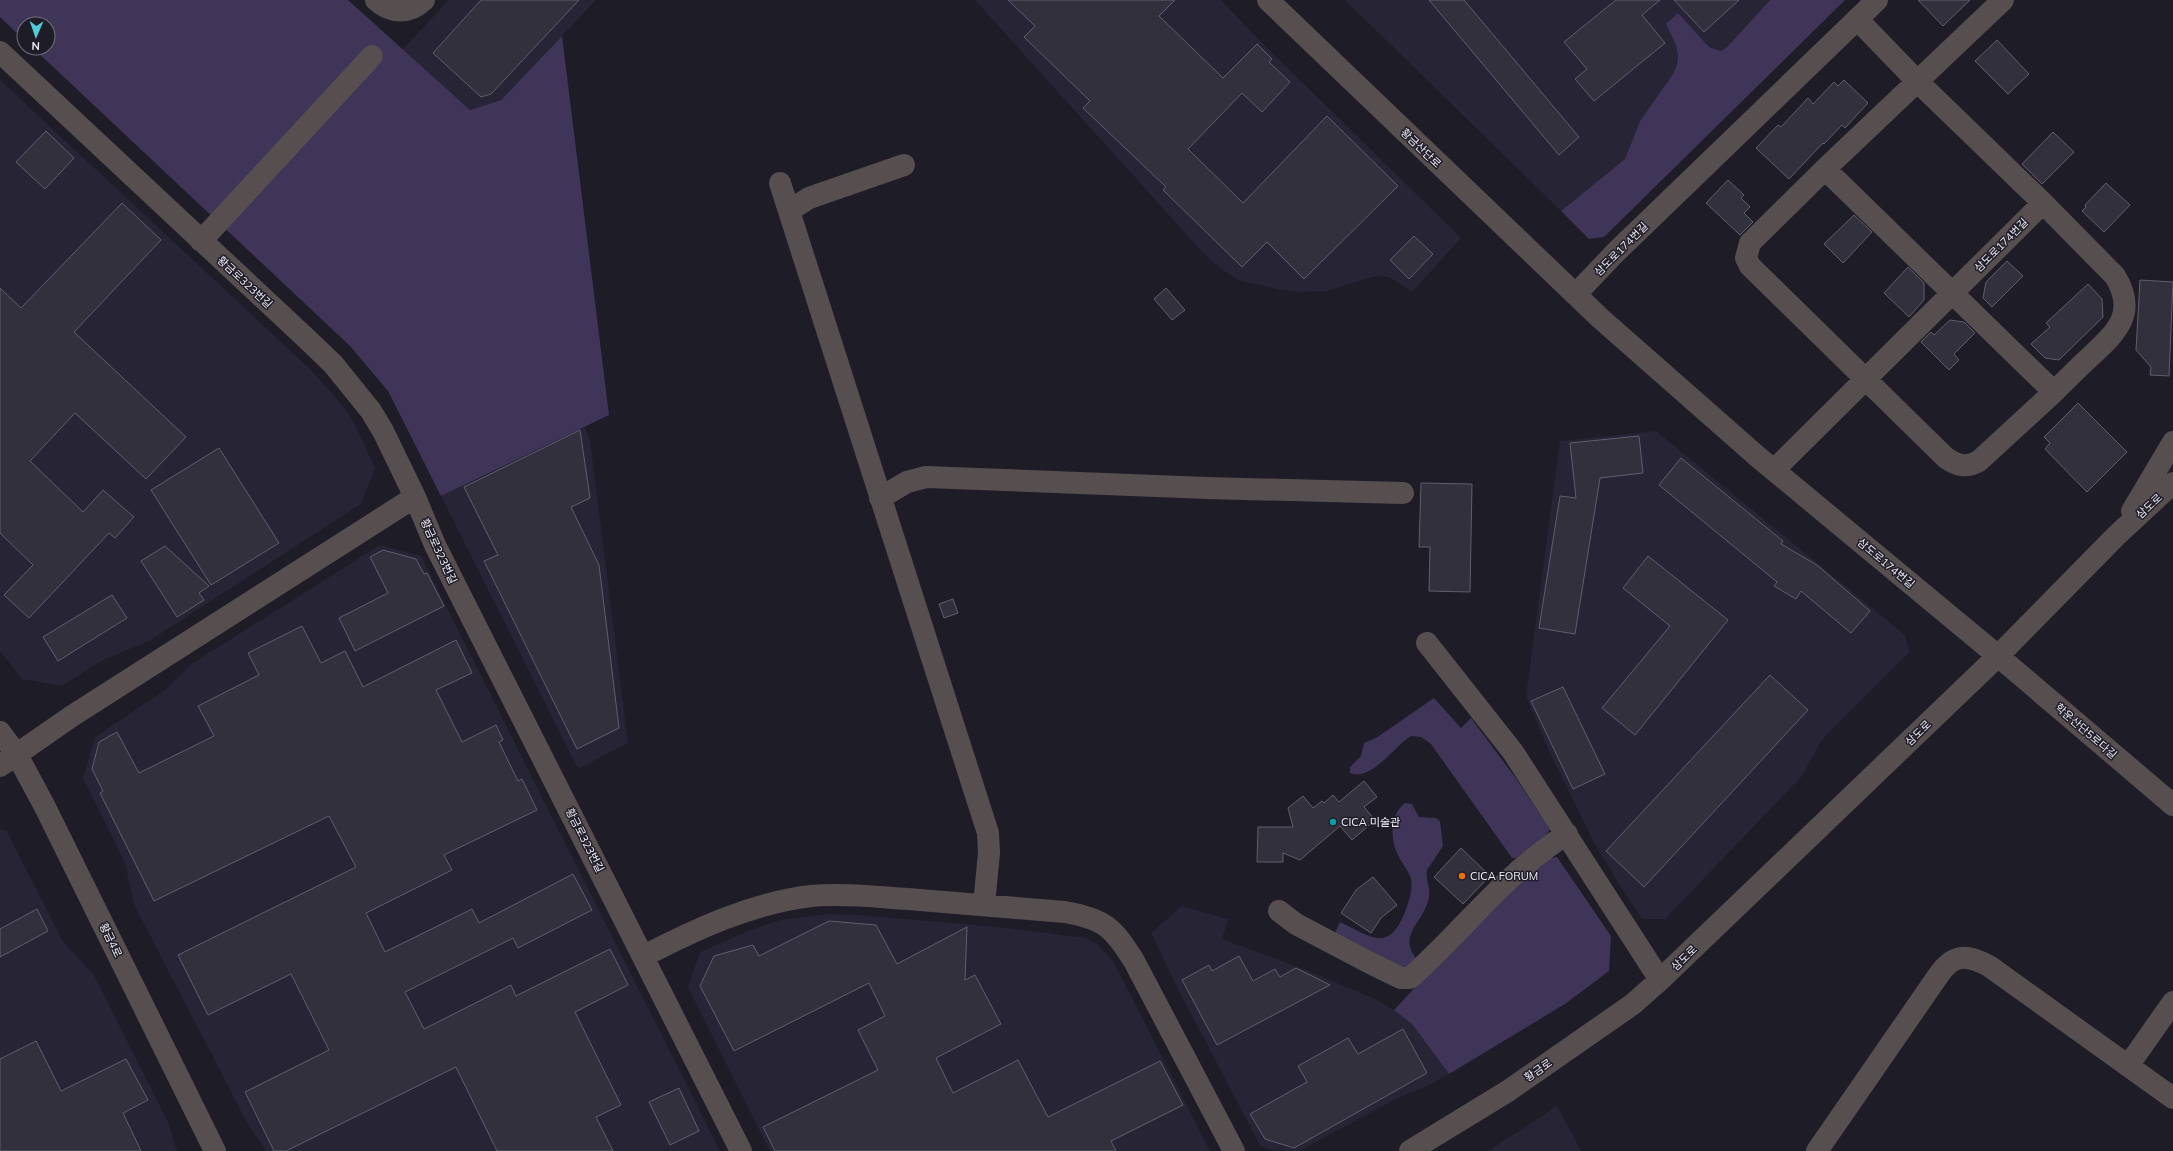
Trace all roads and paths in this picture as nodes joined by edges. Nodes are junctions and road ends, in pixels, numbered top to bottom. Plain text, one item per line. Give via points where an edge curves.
1 (376, 0) edge
2 (424, 0) edge
3 (1268, 0) edge
4 (1877, 0) edge
5 (2003, 0) edge
6 (1857, 19) junction
7 (0, 52) edge
8 (372, 56) dead end
9 (1917, 81) junction
10 (904, 165) dead end
11 (1825, 169) junction
12 (780, 182) dead end
13 (2043, 203) junction
14 (790, 211) junction
15 (201, 241) junction
16 (1576, 294) junction
17 (1952, 294) junction
18 (1866, 378) junction
19 (2054, 392) junction
20 (2173, 442) edge
21 (1774, 470) junction
22 (2173, 483) edge
23 (1403, 493) dead end
24 (415, 497) junction
25 (880, 498) junction
26 (2116, 536) junction
27 (1428, 642) dead end
28 (1998, 656) junction
29 (0, 732) edge
30 (8, 760) edge
31 (2173, 805) edge
32 (1567, 834) junction
33 (984, 905) junction
34 (1279, 910) dead end
35 (644, 956) junction
36 (1660, 980) junction
37 (2173, 1002) edge
38 (2128, 1066) junction
39 (2173, 1098) edge
40 (215, 1151) edge
41 (742, 1151) edge
42 (1234, 1151) edge
43 (1410, 1151) edge
44 (1817, 1151) edge

1 - 2 street via 390,10 406,11
3 - 16 street, 황금산단로
4 - 6 street, 삼도로174번길
5 - 9 street
6 - 9 street
6 - 16 street, 삼도로174번길
7 - 15 street, 황금로323번길
8 - 15 street
9 - 11 street
9 - 13 street
10 - 14 street via 808,198
11 - 17 street
11 - 18 street via 1750,243 1746,258 1750,266
12 - 14 street
13 - 17 street, 삼도로174번길
13 - 19 street via 2115,276 2125,300 2124,314 2115,333
14 - 25 street
15 - 24 street, 황금로323번길 via 308,340 357,392 383,431
16 - 21 street, 삼도로174번길
17 - 18 street, 삼도로174번길
17 - 19 street
18 - 19 street via 1946,458 1962,466 1979,462
18 - 21 street, 삼도로174번길
20 - 26 street
21 - 28 street, 삼도로174번길
22 - 26 street, 삼도로
23 - 25 street via 926,477 907,482
24 - 30 street via 72,716
24 - 35 street, 황금로323번길 via 435,545
25 - 33 street via 988,833 989,853
26 - 28 street, 삼도로
27 - 32 street via 1494,726
28 - 31 street, 학운산단5로다길
28 - 36 street, 삼도로
29 - 30 street, 황금4로
30 - 40 street, 황금4로 via 44,805
32 - 34 street via 1529,860 1410,978 1401,978 1372,964 1296,924
32 - 36 street
33 - 35 street via 857,896 811,896 731,916
33 - 42 street via 1083,916 1099,921 1113,931 1134,961
35 - 41 street, 황금로323번길
36 - 43 street, 황금로 via 1633,1004 1508,1091
37 - 38 street
38 - 39 street
38 - 44 street via 1989,966 1976,959 1958,958 1948,962

